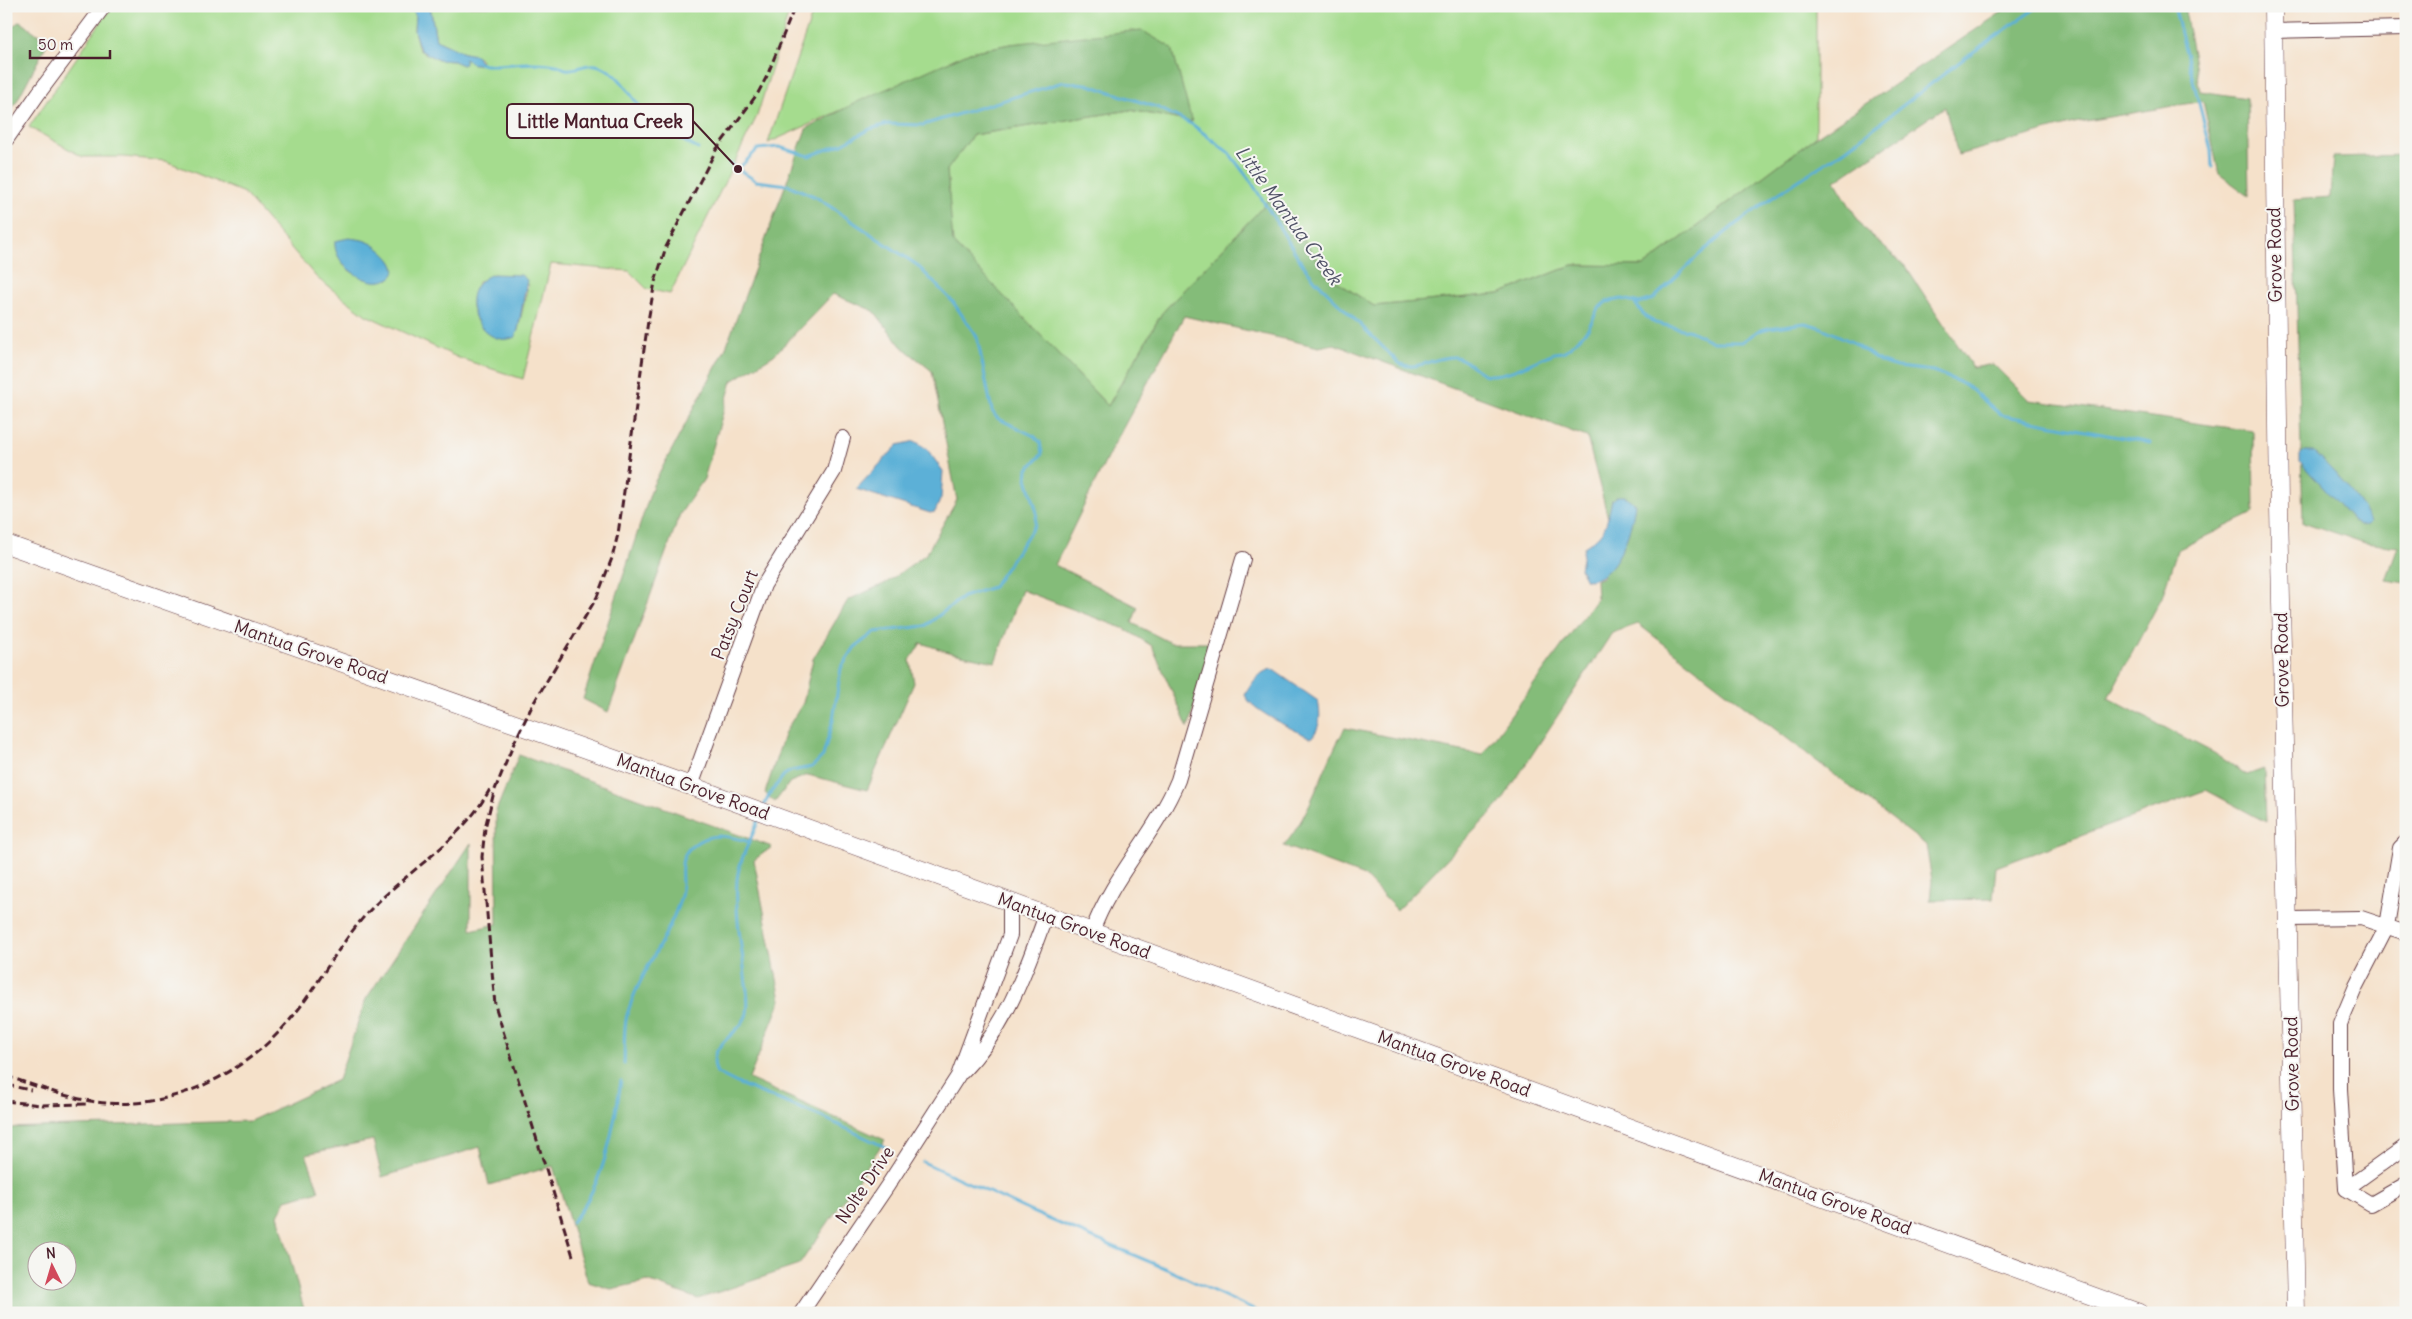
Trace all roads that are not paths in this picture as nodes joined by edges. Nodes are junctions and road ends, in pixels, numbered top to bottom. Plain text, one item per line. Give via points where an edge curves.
1 (104, 6) edge
2 (2273, 6) edge
3 (2406, 28) edge
4 (2274, 30) junction
5 (6, 140) edge
6 (842, 438) dead end
7 (6, 544) edge
8 (1243, 560) dead end
9 (691, 786) junction
10 (2406, 842) edge
11 (1010, 903) junction
12 (1046, 916) junction
13 (2289, 920) junction
14 (2387, 926) junction
15 (1092, 932) junction
16 (2406, 933) edge
17 (958, 1076) junction
18 (2406, 1146) edge
19 (2406, 1184) edge
20 (2346, 1189) junction
21 (801, 1313) edge
22 (2139, 1313) edge
23 (2296, 1313) edge

1 - 5 street
2 - 4 main road, Grove Road
3 - 4 street
4 - 13 main road, Grove Road via 2279,507
6 - 9 street, Patsy Court via 834,471 764,585
7 - 9 main road, Mantua Grove Road
8 - 15 street via 1174,788 1167,805 1100,910
9 - 11 main road, Mantua Grove Road
10 - 14 street via 2400,848
11 - 12 main road, Mantua Grove Road
11 - 17 street, Nolte Drive via 1010,935
12 - 15 main road, Mantua Grove Road
12 - 17 street, Nolte Drive via 1010,1007 980,1054
13 - 14 street via 2361,918
13 - 23 main road, Grove Road
14 - 16 street
14 - 20 street via 2340,1024
15 - 22 main road, Mantua Grove Road
17 - 21 street, Nolte Drive
18 - 20 street
19 - 20 street via 2371,1204

